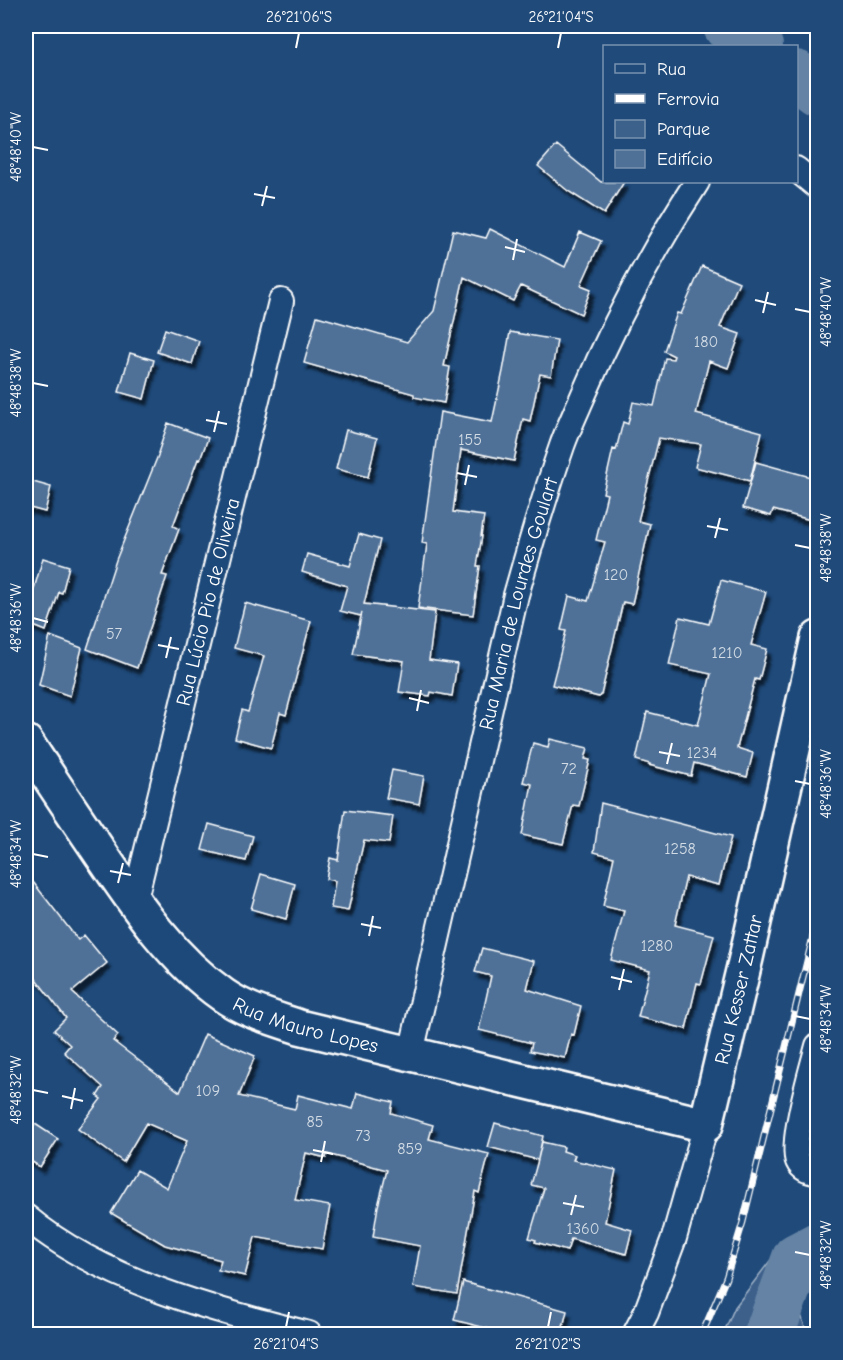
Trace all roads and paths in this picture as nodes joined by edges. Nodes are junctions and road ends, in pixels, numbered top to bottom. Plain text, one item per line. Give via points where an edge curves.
1 (798, 171) edge
2 (696, 183) edge
3 (818, 187) edge
4 (281, 301) dead end
5 (818, 638) edge
6 (26, 742) edge
7 (134, 903) junction
8 (818, 1046) edge
9 (411, 1053) junction
10 (706, 1125) junction
11 (818, 1173) edge
12 (26, 1217) edge
13 (309, 1335) edge
14 (634, 1335) edge

1 - 3 street
2 - 9 street, Rua Maria de Lourdes Goulart via 671,222 597,362 539,514 516,595
4 - 7 street, Rua Lúcio Pio de Oliveira
5 - 10 street, Rua Kesser Zattar
6 - 7 street, Rua Mauro Lopes
7 - 9 street, Rua Mauro Lopes via 199,977 254,1012 299,1027
8 - 11 street via 796,1148 798,1161 805,1170
9 - 10 street, Rua Mauro Lopes
10 - 14 street, Rua Kesser Zattar via 674,1238
12 - 13 street via 42,1231 123,1275 229,1314

